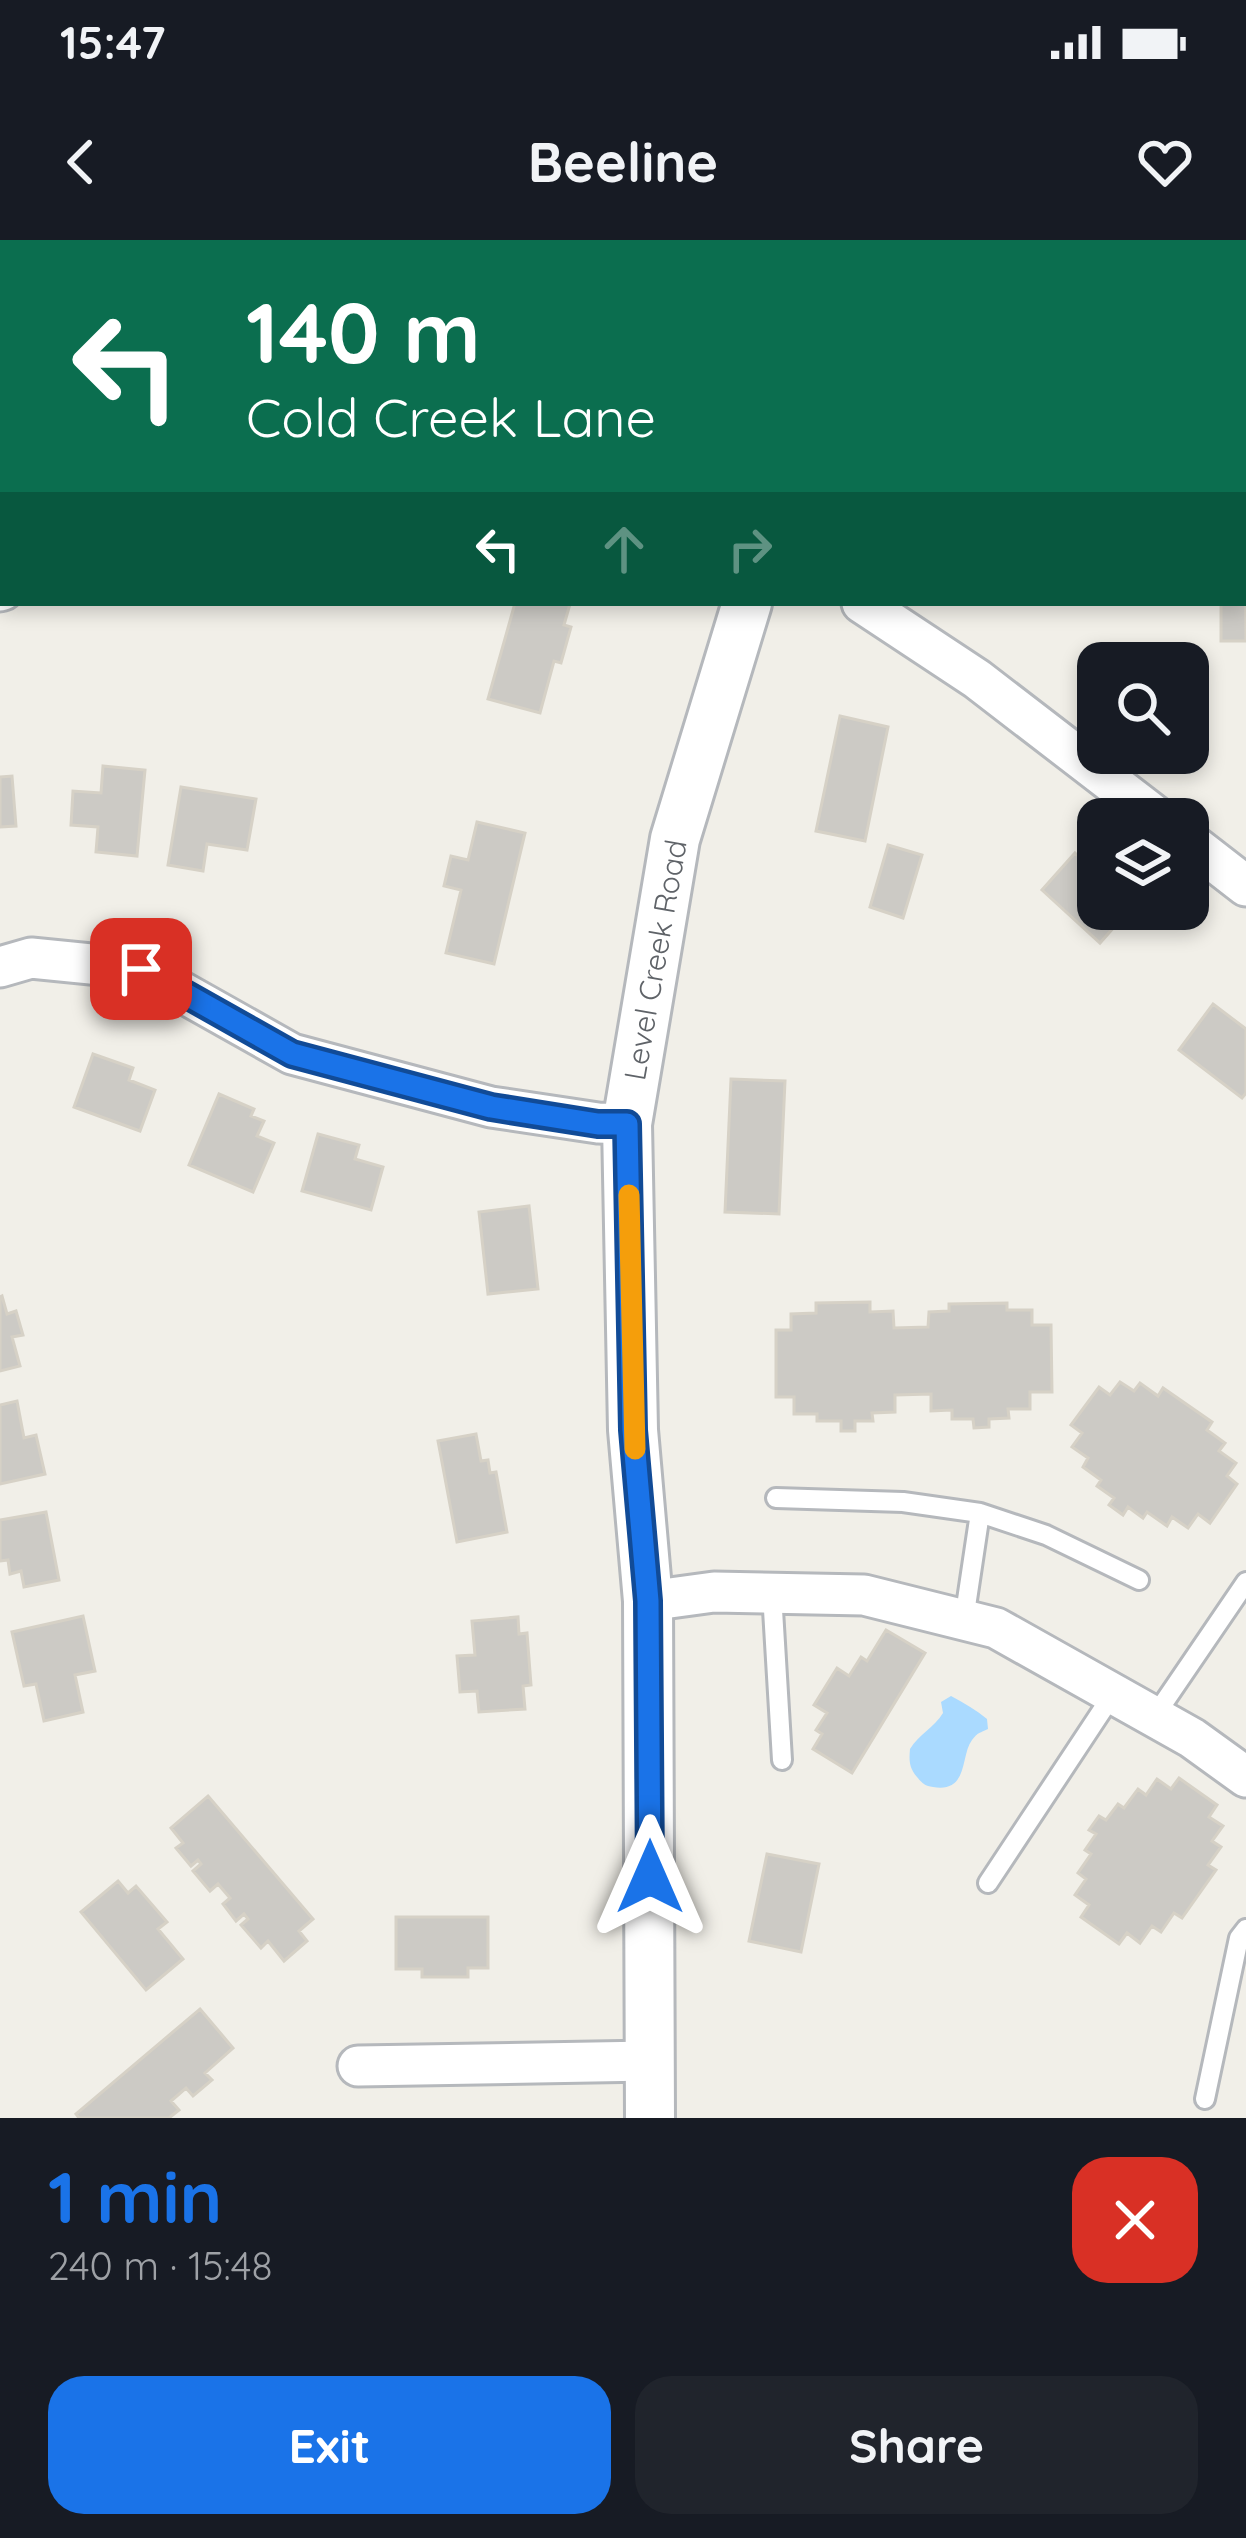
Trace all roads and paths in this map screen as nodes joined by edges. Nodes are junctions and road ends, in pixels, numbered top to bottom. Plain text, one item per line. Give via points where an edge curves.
1 (746, 606) edge
2 (866, 606) edge
3 (1132, 798) edge
4 (1209, 857) edge
5 (1246, 886) edge
6 (0, 967) edge
7 (627, 1124) junction
8 (776, 1498) dead end
9 (980, 1514) junction
10 (1138, 1580) dead end
11 (1246, 1582) edge
12 (772, 1594) junction
13 (648, 1601) junction
14 (964, 1620) junction
15 (1113, 1694) junction
16 (1154, 1717) junction
17 (782, 1760) dead end
18 (1246, 1778) edge
19 (988, 1883) dead end
20 (1246, 1929) edge
21 (650, 2061) junction
22 (358, 2066) dead end
23 (1205, 2099) dead end
24 (650, 2118) edge

1 - 7 street, Level Creek Road via 675,839
2 - 3 street
4 - 5 street
6 - 7 street via 32,958 141,969 292,1054 491,1107
7 - 13 street, Level Creek Road via 633,1430
8 - 9 lane
9 - 10 lane via 1046,1535
9 - 14 lane
11 - 16 lane
12 - 13 street
12 - 14 street via 864,1595
12 - 17 lane
13 - 21 street, Level Creek Road
14 - 15 street via 996,1628
15 - 16 street
15 - 19 lane
16 - 18 street
20 - 23 lane
21 - 22 street
21 - 24 street, Level Creek Road

